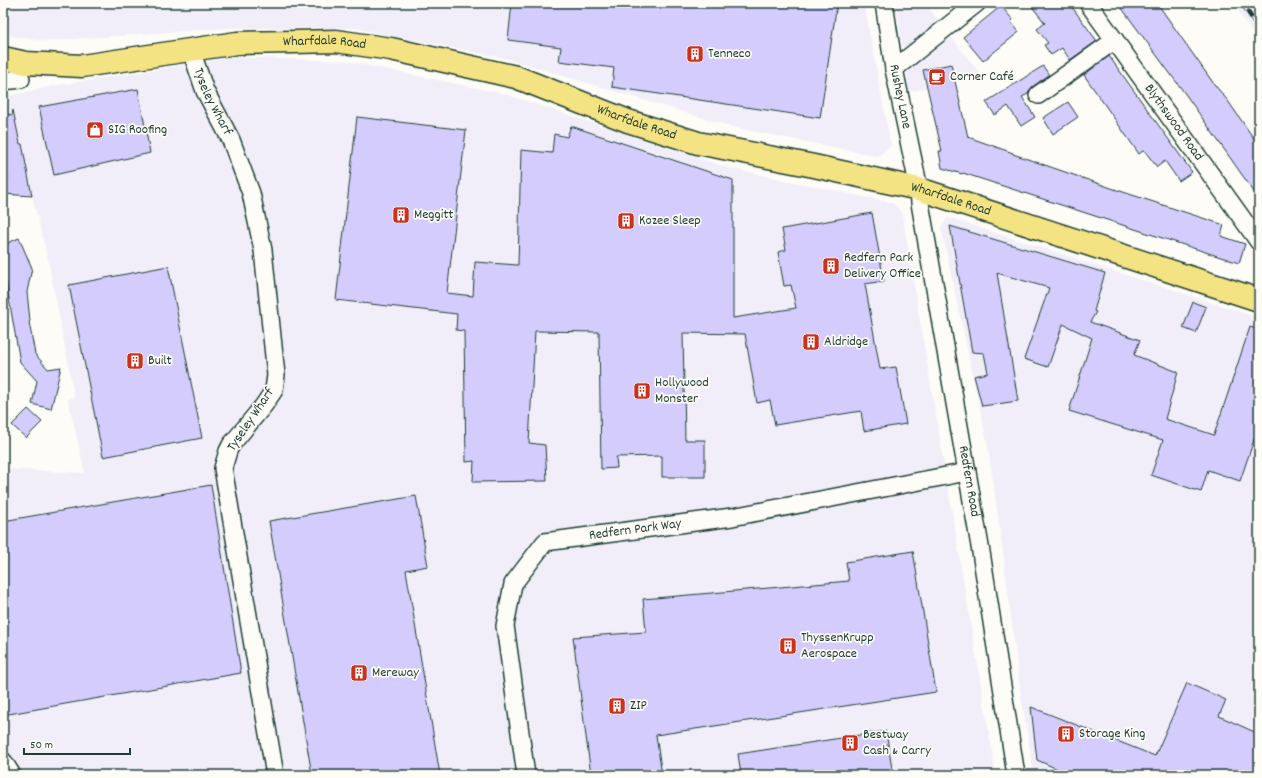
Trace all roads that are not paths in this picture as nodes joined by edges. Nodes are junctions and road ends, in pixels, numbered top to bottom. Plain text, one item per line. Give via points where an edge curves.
1 (884, 3) edge
2 (977, 3) edge
3 (1088, 3) edge
4 (1115, 40) junction
5 (191, 50) junction
6 (3, 58) edge
7 (894, 69) junction
8 (21, 79) dead end
9 (3, 81) edge
10 (1038, 95) dead end
11 (919, 189) junction
12 (1259, 242) edge
13 (1259, 300) edge
14 (967, 472) junction
15 (3, 761) edge
16 (12, 775) edge
17 (275, 775) edge
18 (526, 775) edge
19 (1016, 775) edge

1 - 7 street, Rushey Lane
2 - 7 street
3 - 4 street, Blythswood Road
4 - 10 street
4 - 12 street, Blythswood Road
5 - 6 main road, Wharfdale Road via 82,66 26,63
5 - 11 main road, Wharfdale Road via 237,43 336,41 391,49 516,77 628,121 698,143
5 - 17 street, Tyseley Wharf via 205,91 231,140 251,194 263,250 276,375 274,390 231,445 223,468
7 - 11 street, Rushey Lane
8 - 9 street
11 - 13 main road, Wharfdale Road
11 - 14 street, Redfern Road
14 - 18 street, Redfern Park Way via 732,517 545,542 513,584 505,626
14 - 19 street, Redfern Road
15 - 16 street

